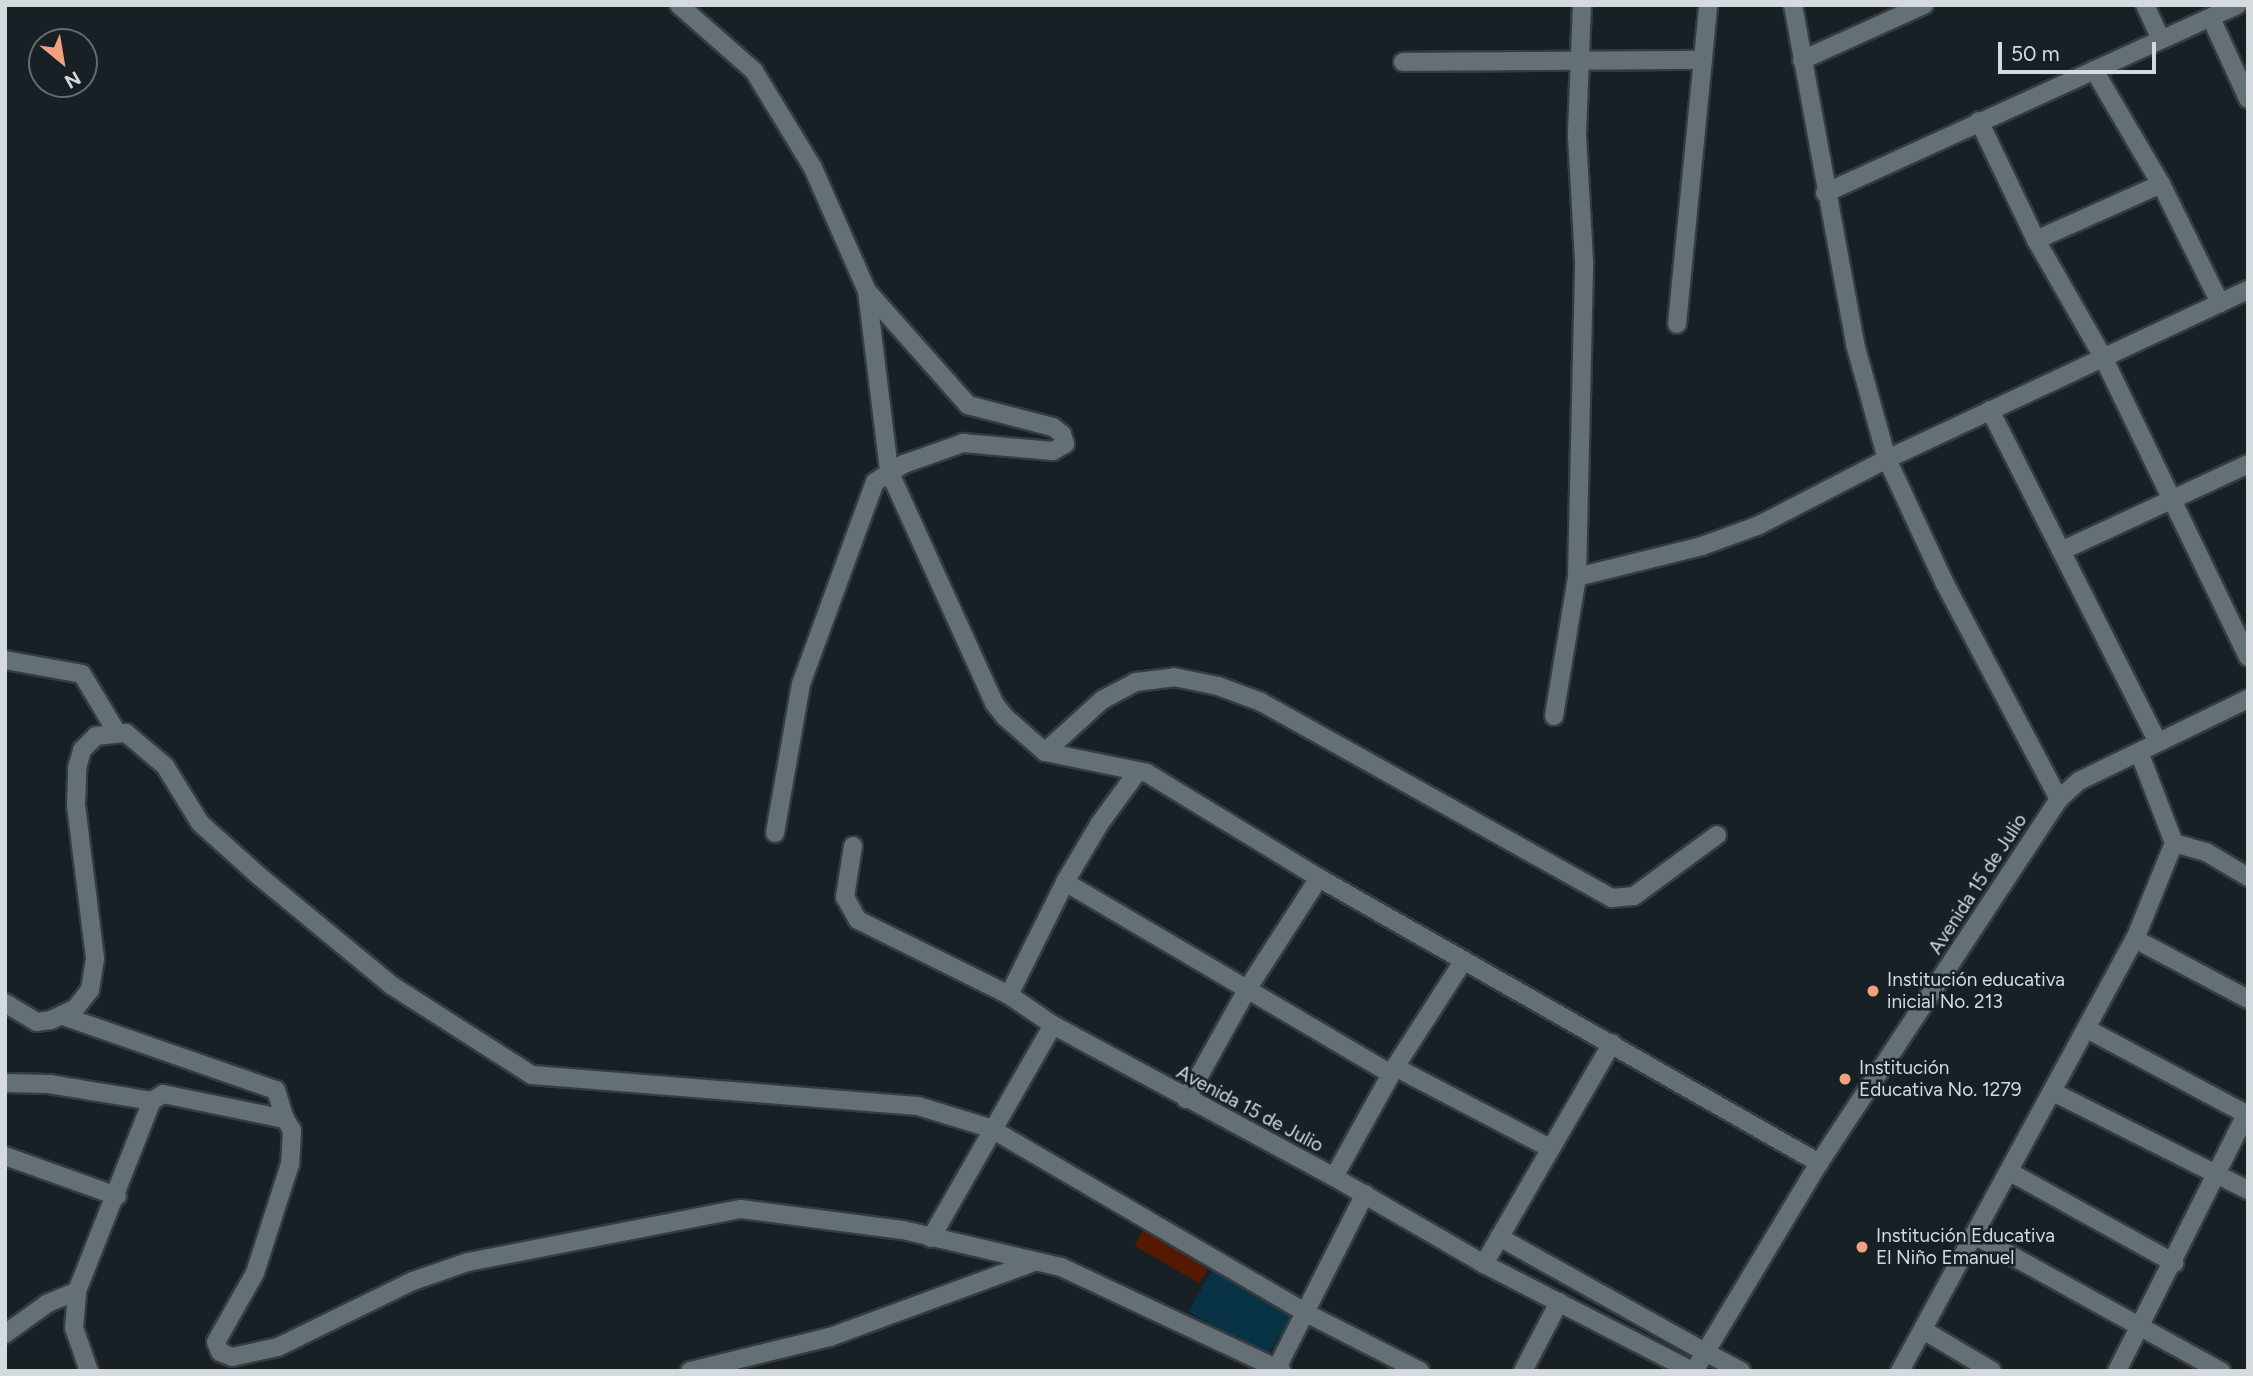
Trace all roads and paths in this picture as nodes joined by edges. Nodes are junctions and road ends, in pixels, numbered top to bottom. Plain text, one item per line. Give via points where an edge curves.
1 (679, 5) edge
2 (1582, 5) edge
3 (1708, 5) edge
4 (1793, 5) edge
5 (1924, 5) edge
6 (2145, 5) edge
7 (2237, 5) edge
8 (2211, 18) junction
9 (2161, 40) junction
10 (1703, 60) junction
11 (1802, 60) junction
12 (1403, 62) dead end
13 (1580, 62) junction
14 (2094, 70) junction
15 (2248, 99) edge
16 (1979, 121) junction
17 (2161, 184) junction
18 (1825, 193) junction
19 (2036, 240) junction
20 (2248, 290) edge
21 (867, 292) junction
22 (2220, 303) junction
23 (1677, 324) dead end
24 (2103, 357) junction
25 (1990, 411) junction
26 (1887, 459) junction
27 (2248, 464) edge
28 (889, 471) junction
29 (2174, 499) junction
30 (2061, 551) junction
31 (1577, 577) junction
32 (2248, 657) edge
33 (5, 660) edge
34 (2248, 699) edge
35 (1554, 716) dead end
36 (116, 731) junction
37 (2158, 742) junction
38 (1045, 752) junction
39 (2139, 752) junction
40 (1138, 771) junction
41 (2059, 799) junction
42 (775, 833) dead end
43 (1717, 835) dead end
44 (2174, 843) junction
45 (852, 846) dead end
46 (2248, 877) edge
47 (1319, 878) junction
48 (1065, 882) junction
49 (2135, 939) junction
50 (1464, 960) junction
51 (1248, 988) junction
52 (1009, 995) junction
53 (2248, 999) edge
54 (5, 1003) edge
55 (63, 1016) junction
56 (1053, 1025) junction
57 (2087, 1029) junction
58 (1612, 1043) junction
59 (1393, 1070) junction
60 (5, 1083) edge
61 (2053, 1092) junction
62 (1186, 1099) junction
63 (152, 1101) junction
64 (2247, 1115) edge
65 (285, 1119) junction
66 (990, 1128) junction
67 (1548, 1147) junction
68 (5, 1156) edge
69 (1819, 1163) junction
70 (2010, 1172) junction
71 (2218, 1174) junction
72 (1334, 1177) junction
73 (2248, 1190) edge
74 (1365, 1194) junction
75 (117, 1196) junction
76 (1976, 1236) junction
77 (1499, 1237) junction
78 (931, 1238) junction
79 (1034, 1262) junction
80 (1484, 1264) junction
81 (2174, 1264) junction
82 (77, 1291) junction
83 (1559, 1302) junction
84 (1306, 1313) junction
85 (2141, 1327) junction
86 (1923, 1330) junction
87 (5, 1334) edge
88 (1705, 1352) junction
89 (1280, 1370) edge
90 (89, 1371) edge
91 (690, 1371) edge
92 (1420, 1371) edge
93 (1523, 1371) edge
94 (1693, 1371) edge
95 (1741, 1371) edge
96 (1900, 1371) edge
97 (1992, 1371) edge
98 (2117, 1371) edge
99 (2221, 1371) edge

1 - 21 street via 754,71 813,168
2 - 13 street
3 - 10 street
4 - 11 street
5 - 11 street
6 - 9 street
7 - 8 street
8 - 9 street
8 - 15 street
9 - 14 street
10 - 13 street
10 - 23 street
11 - 18 street
12 - 13 street
13 - 31 street via 1577,134 1584,261
14 - 16 street
14 - 17 street
16 - 18 street
16 - 19 street
17 - 19 street
17 - 22 street
18 - 26 street via 1855,344
19 - 24 street
20 - 22 street
21 - 28 street
21 - 28 street via 968,405 1053,427 1065,441 1053,451 963,443
22 - 24 street
24 - 25 street
24 - 29 street
25 - 26 street
25 - 30 street
26 - 31 street via 1757,526 1702,546
26 - 41 street via 1944,582
27 - 29 street
28 - 38 street via 994,704
28 - 42 street via 871,490 801,684
29 - 30 street
29 - 32 street
30 - 37 street
31 - 35 street
33 - 36 street via 82,674
34 - 37 street, Avenida 15 de Julio
36 - 55 street via 96,736 78,758 76,805 96,969 84,999
36 - 66 street via 136,737 164,766 200,823 391,985 532,1075 918,1106
37 - 39 street, Avenida 15 de Julio
38 - 40 street
38 - 43 street via 1088,710 1117,691 1157,677 1174,677 1218,686 1261,702 1612,898 1634,896
39 - 41 street, Avenida 15 de Julio via 2079,781
39 - 44 street
40 - 47 street
40 - 48 street
41 - 69 street, Avenida 15 de Julio
44 - 46 street via 2206,852
44 - 49 street
45 - 52 street, Avenida 15 de Julio via 845,897 858,920
47 - 50 street
47 - 51 street
48 - 51 street
48 - 52 street
49 - 53 street
49 - 57 street
50 - 58 street
50 - 59 street
51 - 59 street
51 - 62 street
52 - 56 street, Avenida 15 de Julio
54 - 55 street via 37,1022
55 - 65 street via 276,1090
56 - 62 street, Avenida 15 de Julio
56 - 66 street
57 - 61 street
57 - 64 street
58 - 67 street
58 - 69 street
59 - 67 street
59 - 72 street
60 - 63 street via 49,1084
61 - 70 street
61 - 71 street
62 - 72 street, Avenida 15 de Julio
63 - 65 street via 172,1095
63 - 75 street
64 - 71 street
65 - 78 street via 292,1130 290,1164 267,1241 255,1273 216,1342 220,1352 232,1357 278,1348 413,1281 468,1262 741,1209
66 - 78 street
66 - 84 street
67 - 77 street
68 - 75 street
69 - 88 street, Avenida 15 de Julio
70 - 76 street
70 - 81 street
71 - 73 street
71 - 81 street
72 - 74 street, Avenida 15 de Julio
74 - 80 street, Avenida 15 de Julio
74 - 84 street
75 - 82 street
76 - 85 street
76 - 86 street
77 - 80 street
77 - 88 street
78 - 79 street
79 - 89 street via 1087,1276
79 - 91 street via 830,1337
80 - 83 street, Avenida 15 de Julio
81 - 85 street
82 - 87 street via 48,1303
82 - 90 street via 74,1328
83 - 93 street
83 - 94 street, Avenida 15 de Julio
84 - 89 street
84 - 92 street
85 - 98 street
85 - 99 street
86 - 96 street
86 - 97 street
88 - 94 street, Avenida 15 de Julio
88 - 95 street

